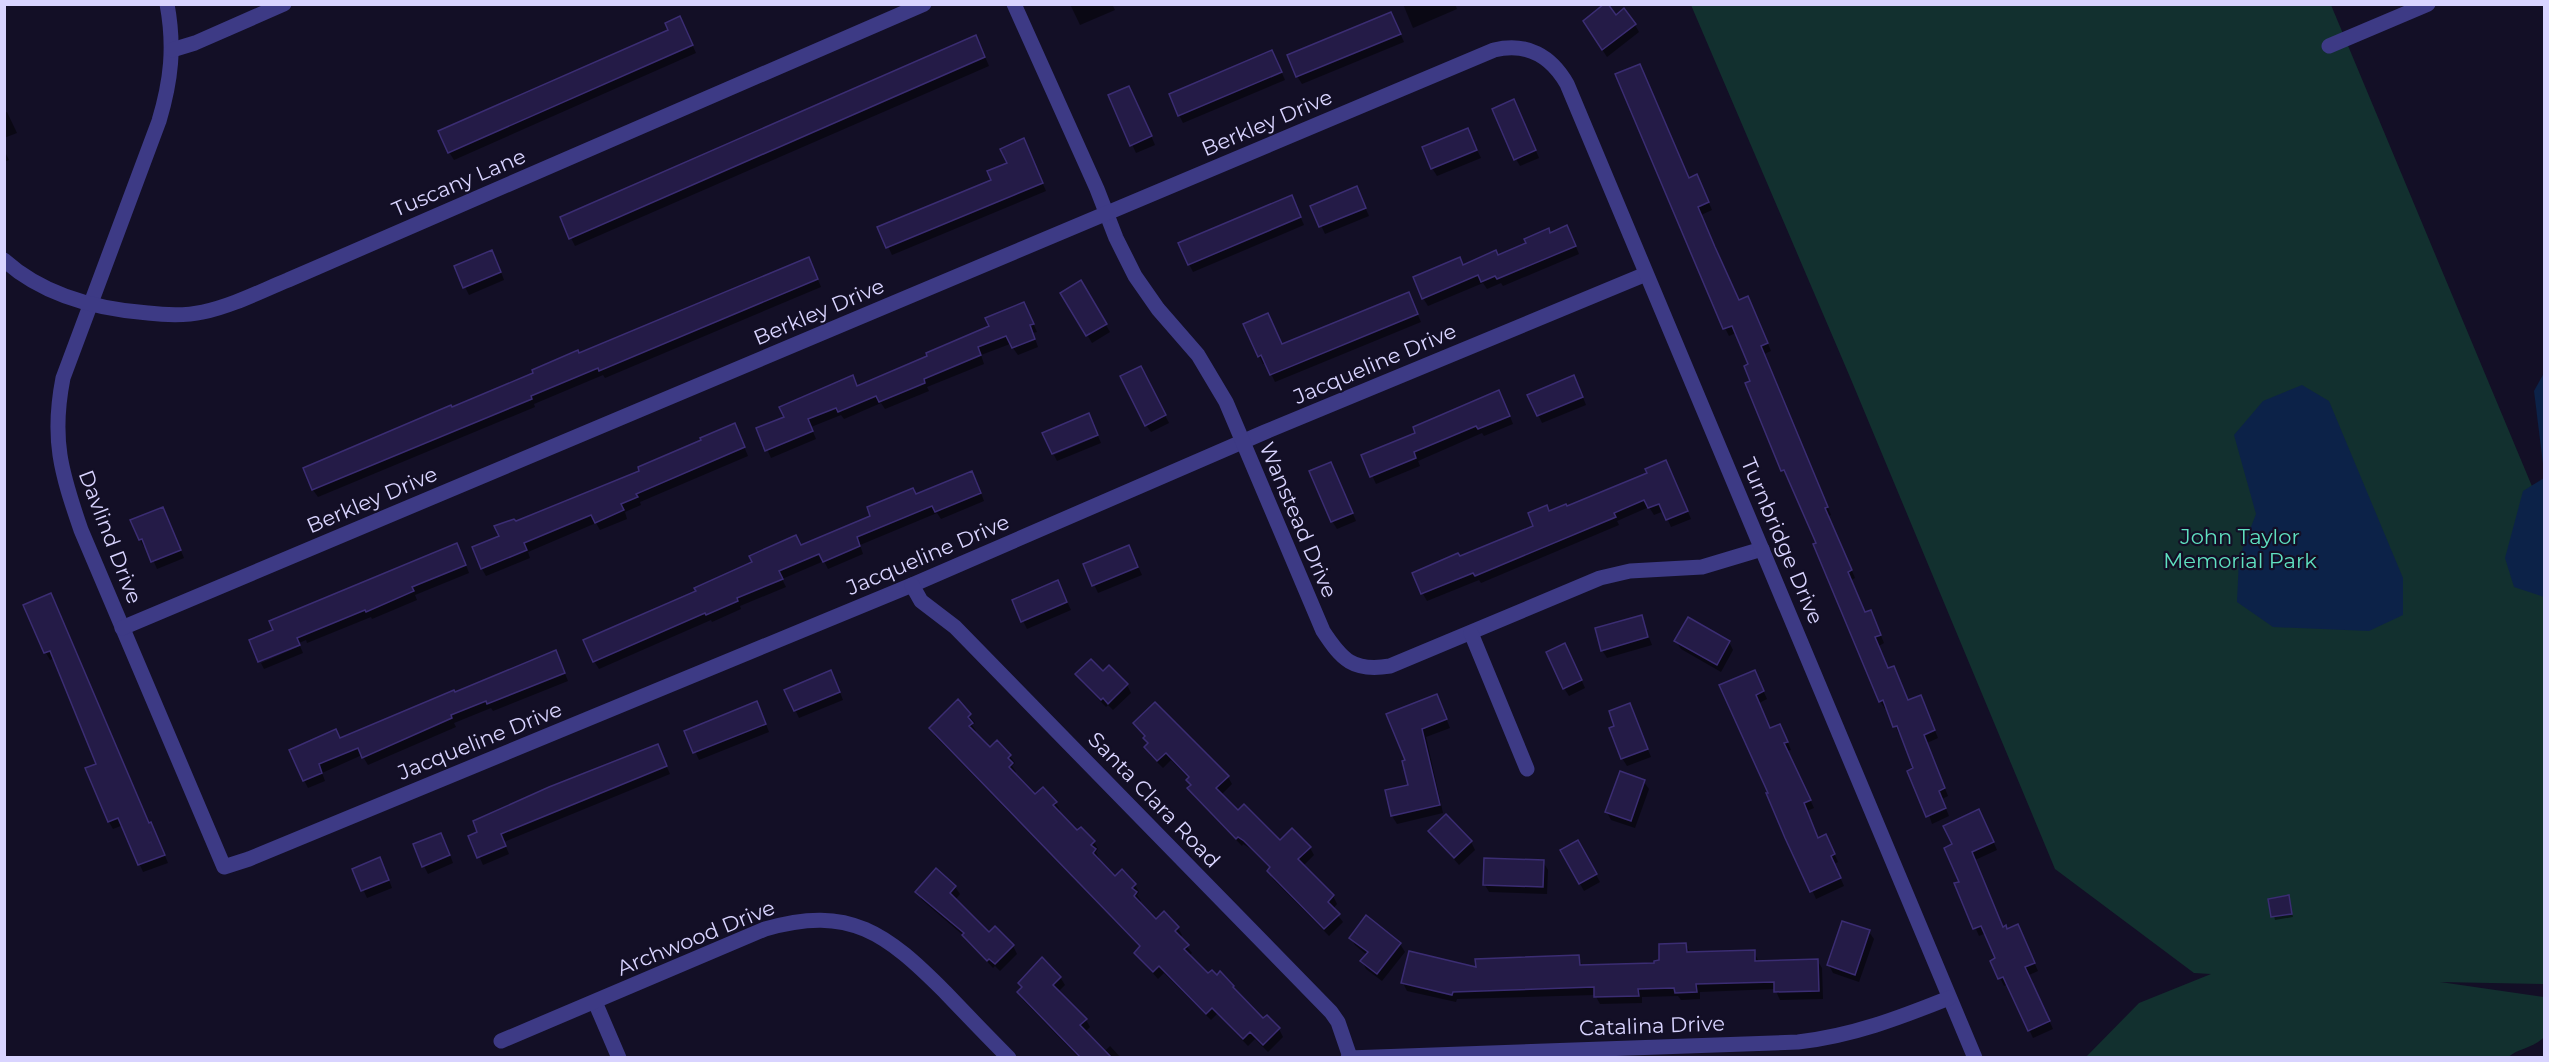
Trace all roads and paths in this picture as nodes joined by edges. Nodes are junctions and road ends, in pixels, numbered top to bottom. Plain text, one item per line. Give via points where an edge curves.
1 (167, 4) edge
2 (284, 4) edge
3 (924, 4) edge
4 (1014, 4) edge
5 (2428, 4) edge
6 (2329, 46) dead end
7 (172, 50) junction
8 (1536, 52) joint
9 (1107, 213) junction
10 (4, 260) edge
11 (1646, 274) junction
12 (89, 304) junction
13 (1243, 442) junction
14 (1762, 549) junction
15 (912, 585) junction
16 (122, 628) junction
17 (1471, 633) junction
18 (1527, 769) dead end
19 (224, 867) joint
20 (1950, 998) junction
21 (594, 1002) junction
22 (501, 1041) dead end
23 (1349, 1057) edge
24 (619, 1058) edge
25 (1009, 1058) edge
26 (1975, 1058) edge

1 - 7 street, Davlind Drive
2 - 7 street
3 - 12 street, Tuscany Lane via 236,301 202,313 167,315
4 - 9 street, Wanstead Drive
5 - 6 street
7 - 12 street, Davlind Drive via 169,86 159,121
8 - 9 street, Berkley Drive via 1516,47 1494,50
8 - 11 street, Turnbridge Drive via 1552,64 1566,84
9 - 13 street, Wanstead Drive via 1135,276 1203,362
9 - 16 street, Berkley Drive
10 - 12 street, Tuscany Lane via 51,291
11 - 13 street, Jacqueline Drive
11 - 14 street, Turnbridge Drive
12 - 16 street, Davlind Drive via 63,378 57,408 57,447 66,489
13 - 15 street, Jacqueline Drive
13 - 17 street, Wanstead Drive via 1323,631 1346,661 1375,668 1390,666
14 - 17 street, Wanstead Drive via 1702,567 1616,573
14 - 20 street, Turnbridge Drive
15 - 19 street, Jacqueline Drive
15 - 23 street, Santa Clara Road via 921,601 955,627 1331,1012
16 - 19 street, Davlind Drive
17 - 18 street
20 - 23 street, Catalina Drive via 1858,1032 1798,1042
20 - 26 street, Turnbridge Drive
21 - 22 street, Archwood Drive
21 - 24 street
21 - 25 street, Archwood Drive via 765,929 796,921 836,921 866,928 909,956

